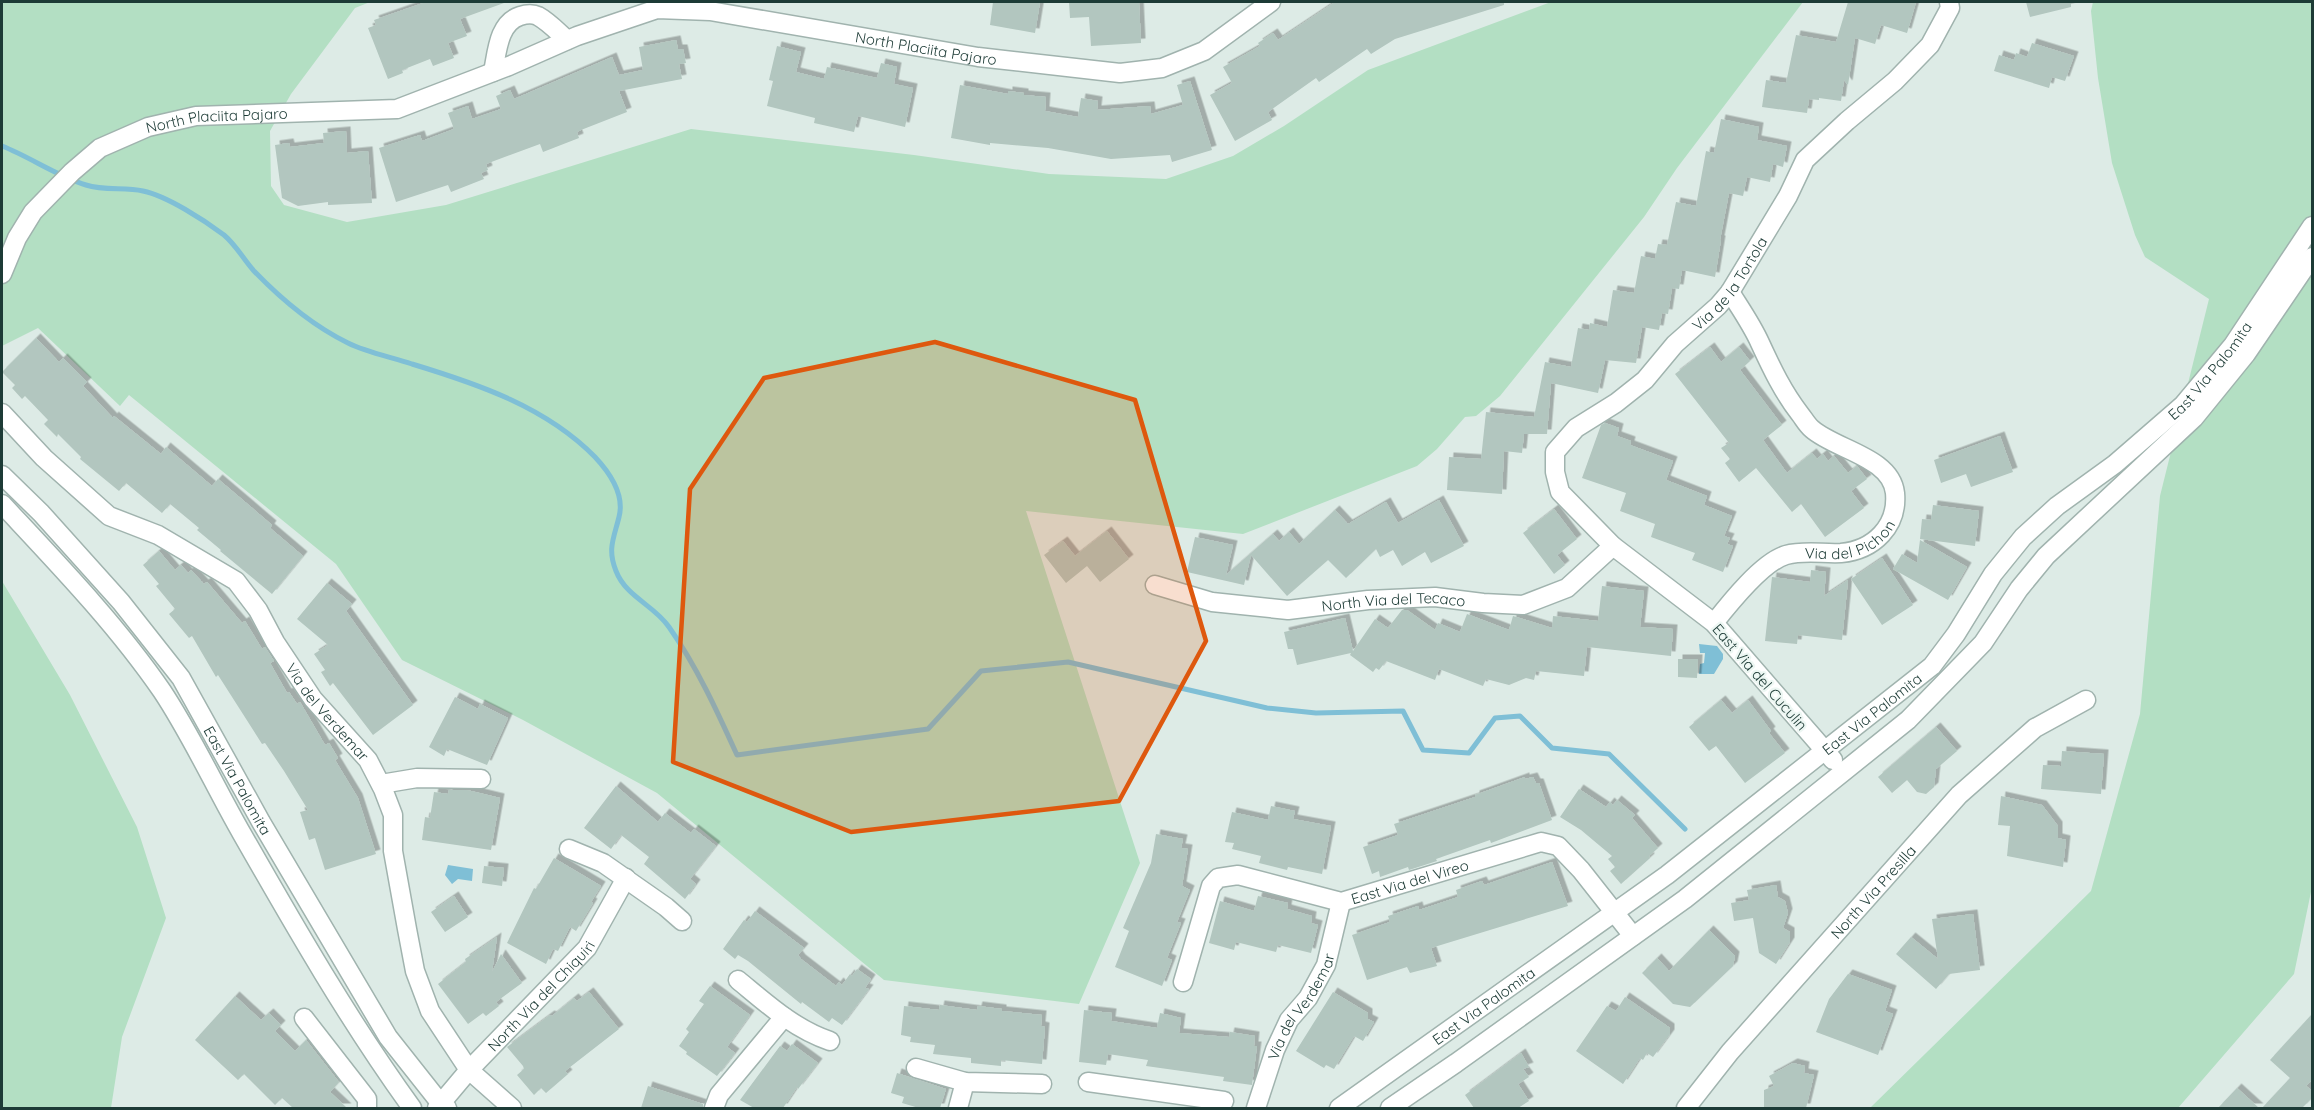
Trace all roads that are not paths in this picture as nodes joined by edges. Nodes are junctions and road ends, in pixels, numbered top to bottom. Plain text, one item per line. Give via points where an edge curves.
1 (1271, 2) edge
2 (1949, 2) edge
3 (567, 40) junction
4 (493, 72) junction
5 (2313, 226) edge
6 (2313, 257) edge
7 (2, 274) edge
8 (1730, 292) junction
9 (2, 413) edge
10 (2, 475) edge
11 (2, 504) edge
12 (1613, 546) junction
13 (1155, 585) dead end
14 (1713, 623) junction
15 (2086, 700) dead end
16 (1826, 752) junction
17 (1842, 771) junction
18 (481, 779) dead end
19 (381, 784) junction
20 (569, 849) dead end
21 (626, 878) junction
22 (1341, 902) junction
23 (1616, 912) junction
24 (682, 921) dead end
25 (1633, 936) junction
26 (738, 980) dead end
27 (1183, 982) dead end
28 (783, 1017) junction
29 (304, 1018) dead end
30 (830, 1041) dead end
31 (916, 1068) dead end
32 (469, 1070) junction
33 (965, 1082) junction
34 (1088, 1082) dead end
35 (1042, 1084) dead end
36 (1166, 1101) edge
37 (1224, 1101) dead end
38 (442, 1107) edge
39 (367, 1108) edge
40 (412, 1108) edge
41 (512, 1108) edge
42 (714, 1108) edge
43 (958, 1108) edge
44 (1256, 1108) edge
45 (1339, 1108) edge
46 (1390, 1108) edge
47 (1686, 1108) edge

1 - 3 street, North Placiita Pajaro via 1204,51 1162,68 1120,73 978,57 710,11 657,9
2 - 8 street, Via de la Tortola via 1950,8 1930,45 1805,160 1788,196
3 - 4 street, North Placiita Pajaro
3 - 4 street via 537,16 515,18 502,33
4 - 7 street, North Placiita Pajaro via 397,109 196,116 148,127 100,148 72,172 33,212
5 - 16 street, East Via Palomita via 2233,345 2183,405 2023,537 1993,574 1932,666
6 - 17 street, East Via Palomita via 2246,354 2194,418 2046,556 1983,643 1946,683 1908,720
8 - 12 street, Via de la Tortola via 1675,344 1645,380 1576,428 1555,452 1560,492
8 - 14 street, Via del Pichon via 1781,387 1812,429 1880,466 1894,482 1896,504 1892,521 1875,542 1843,553 1785,555 1764,568
9 - 19 street, Via del Verdemar via 109,516 158,535 236,581 313,699 368,760
10 - 38 street, East Via Palomita via 121,602 181,678 388,1037
11 - 40 street, East Via Palomita via 104,617 162,691 320,968 370,1050
12 - 13 street, North Via del Tecaco via 1567,588 1523,605 1435,597 1288,610 1212,602
12 - 14 street, East Via del Cuculin
14 - 16 street, East Via del Cuculin
15 - 47 street, North Via Presilla via 2035,728 1959,795 1730,1052
16 - 17 street, East Via del Cuculin
16 - 23 street, East Via Palomita
17 - 25 street, East Via Palomita via 1685,899
18 - 19 street via 417,778
19 - 32 street, Via del Verdemar via 393,815 393,851 416,971 430,1011
20 - 21 street
21 - 24 street
21 - 32 street, North Via del Chiquiri via 587,948
22 - 23 street, East Via del Vireo via 1541,842 1558,846
22 - 27 street, East Via del Vireo via 1238,875 1218,878 1211,886
22 - 44 street, Via del Verdemar via 1326,965 1308,998 1289,1020
23 - 25 street, East Via del Vireo
23 - 45 street, East Via Palomita
25 - 46 street, East Via Palomita
26 - 28 street
28 - 30 street
28 - 42 street via 719,1095
29 - 39 street via 367,1099
31 - 33 street
32 - 38 street, North Via del Chiquiri
32 - 41 street, Via del Verdemar
33 - 35 street
33 - 43 street
34 - 36 street
36 - 37 street

